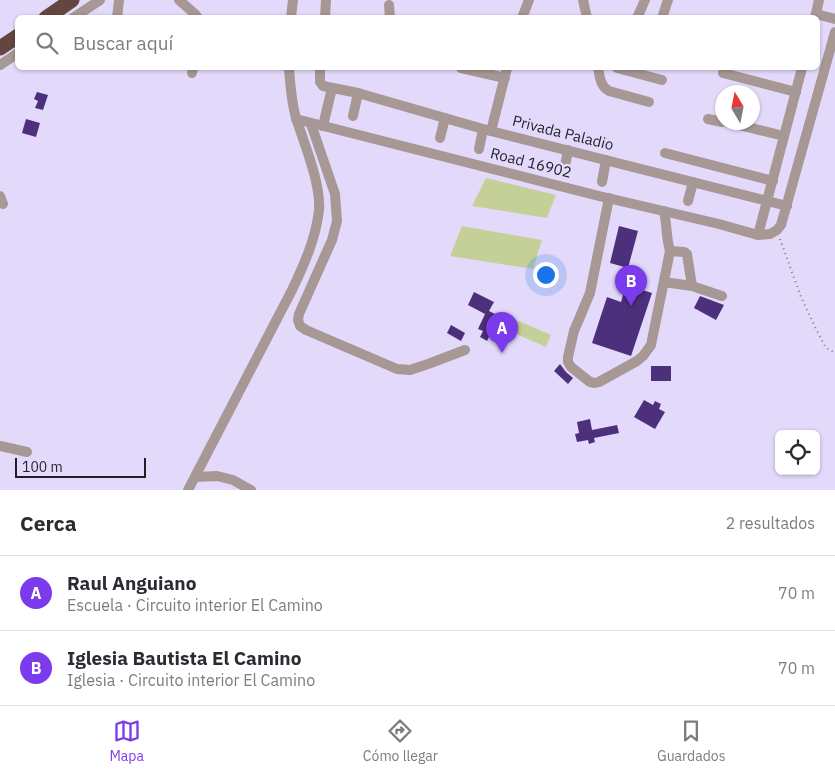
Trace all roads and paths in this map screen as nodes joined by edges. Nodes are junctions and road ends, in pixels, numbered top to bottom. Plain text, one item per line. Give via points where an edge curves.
1 (72, 0) edge
2 (100, 0) edge
3 (119, 0) edge
4 (179, 0) edge
5 (293, 0) edge
6 (326, 0) edge
7 (528, 0) edge
8 (583, 0) edge
9 (645, 0) edge
10 (819, 0) edge
11 (664, 2) edge
12 (389, 5) dead end
13 (50, 15) edge
14 (78, 15) edge
15 (117, 15) edge
16 (196, 15) edge
17 (291, 15) edge
18 (325, 15) edge
19 (390, 15) edge
20 (523, 15) edge
21 (586, 15) edge
22 (638, 15) edge
23 (662, 15) edge
24 (815, 15) edge
25 (820, 16) edge
26 (835, 18) edge
27 (835, 32) edge
28 (15, 38) edge
29 (0, 48) edge
30 (15, 55) edge
31 (0, 65) edge
32 (289, 70) edge
33 (320, 70) edge
34 (507, 70) edge
35 (598, 70) edge
36 (624, 70) edge
37 (802, 70) edge
38 (493, 71) edge
39 (723, 73) dead end
40 (505, 78) junction
41 (662, 80) dead end
42 (332, 88) junction
43 (796, 92) junction
44 (358, 93) junction
45 (649, 102) dead end
46 (353, 116) dead end
47 (444, 118) junction
48 (708, 118) dead end
49 (296, 120) junction
50 (715, 120) edge
51 (311, 124) junction
52 (323, 126) junction
53 (487, 130) junction
54 (758, 130) edge
55 (784, 136) junction
56 (440, 138) dead end
57 (479, 149) dead end
58 (568, 150) junction
59 (665, 153) dead end
60 (606, 160) junction
61 (564, 172) dead end
62 (773, 181) junction
63 (602, 182) dead end
64 (693, 182) junction
65 (609, 198) junction
66 (767, 200) junction
67 (688, 201) dead end
68 (788, 206) junction
69 (664, 211) junction
70 (777, 230) junction
71 (758, 235) junction
72 (670, 251) junction
73 (664, 282) junction
74 (692, 286) junction
75 (722, 296) dead end
76 (466, 350) dead end
77 (835, 354) edge
78 (0, 446) edge
79 (26, 452) dead end
80 (195, 477) junction
81 (188, 490) edge
82 (251, 490) edge

1 - 13 highway
2 - 14 street
3 - 15 street
4 - 16 street
5 - 17 street
6 - 18 street
7 - 20 street
8 - 21 street
9 - 22 street
10 - 24 street
11 - 23 street
12 - 19 street
25 - 26 street
27 - 68 street
28 - 29 highway
30 - 31 street
32 - 49 street
33 - 42 street via 320,82
34 - 40 street
35 - 45 street via 604,88
36 - 41 street
37 - 43 street
38 - 40 street
39 - 43 street
40 - 53 street
42 - 44 street, Privada Paladio
42 - 52 street
43 - 55 street
44 - 46 street
44 - 47 street, Privada Paladio
47 - 53 street, Privada Paladio
47 - 56 street
48 - 50 street
49 - 51 street, Road 16902
49 - 80 street via 318,190 319,209 312,240 292,290
51 - 52 street, Road 16902
51 - 76 street via 335,194 337,221 332,240 299,314 300,326 397,369 410,370
52 - 65 street, Road 16902
53 - 57 street
53 - 58 street, Privada Paladio
54 - 55 street
55 - 62 street
58 - 60 street, Privada Paladio
58 - 61 street
59 - 62 street
60 - 63 street
60 - 64 street, Privada Paladio
62 - 66 street
64 - 66 street, Privada Paladio
64 - 67 street
65 - 69 street, Road 16902
65 - 73 street via 590,293 574,330 568,357 571,368 595,383 643,356 651,345
66 - 68 street, Privada Paladio
66 - 71 street
68 - 70 street
69 - 71 street, Road 16902
69 - 72 street
70 - 71 street
70 - 77 path via 801,297 826,348
72 - 73 street
72 - 74 street via 687,254
73 - 74 street
74 - 75 street
78 - 79 street
80 - 81 street
80 - 82 street via 217,476

